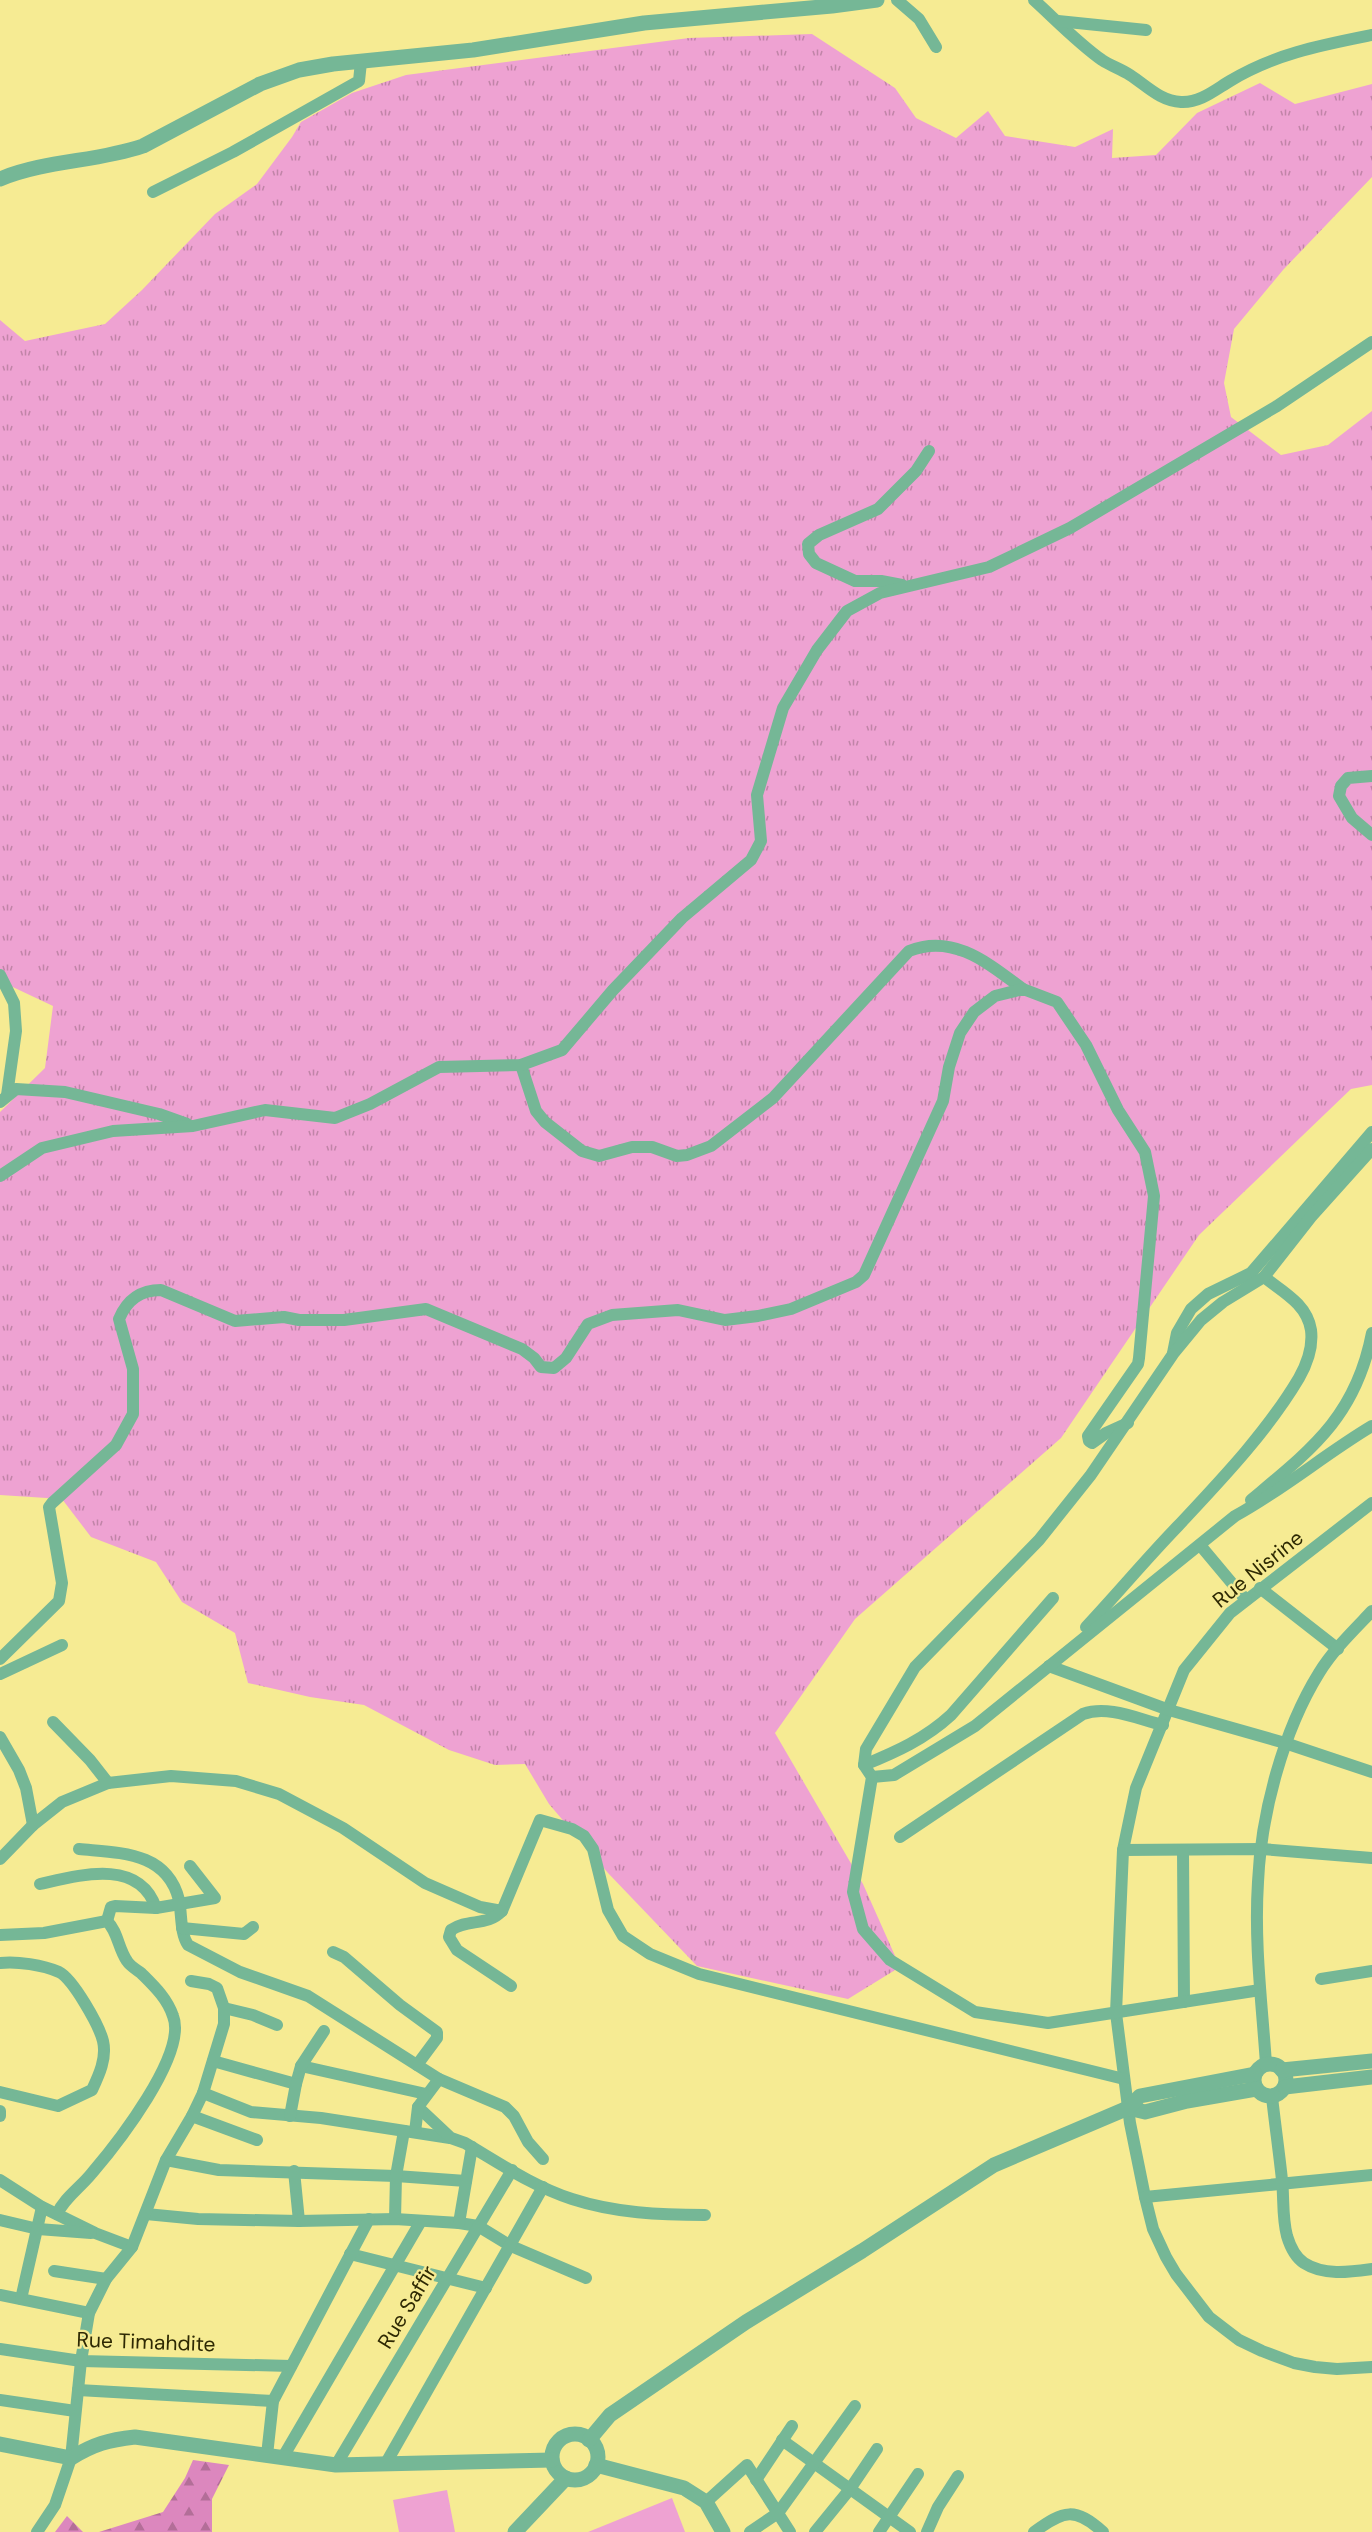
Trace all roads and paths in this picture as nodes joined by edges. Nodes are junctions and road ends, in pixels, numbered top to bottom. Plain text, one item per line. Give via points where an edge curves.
1 (877, 0) edge
2 (897, 0) edge
3 (1034, 0) edge
4 (1058, 21) junction
5 (1146, 30) dead end
6 (1372, 35) edge
7 (936, 47) dead end
8 (362, 62) junction
9 (0, 179) edge
10 (153, 192) dead end
11 (1372, 342) edge
12 (929, 451) dead end
13 (906, 586) junction
14 (1372, 776) edge
15 (1372, 835) edge
16 (0, 975) edge
17 (1023, 989) junction
18 (0, 1001) edge
19 (14, 1004) junction
20 (521, 1065) junction
21 (3, 1098) edge
22 (193, 1126) junction
23 (1372, 1132) edge
24 (1372, 1149) edge
25 (0, 1176) edge
26 (1264, 1277) junction
27 (1372, 1333) edge
28 (1173, 1354) junction
29 (1128, 1423) junction
30 (1372, 1426) edge
31 (1372, 1503) edge
32 (1235, 1516) junction
33 (1200, 1545) junction
34 (1260, 1588) junction
35 (1053, 1598) dead end
36 (1246, 1600) junction
37 (1372, 1611) edge
38 (62, 1645) dead end
39 (1338, 1649) junction
40 (1064, 1652) junction
41 (0, 1659) edge
42 (1048, 1666) junction
43 (0, 1674) edge
44 (1169, 1710) junction
45 (53, 1722) dead end
46 (1163, 1725) junction
47 (0, 1737) edge
48 (1285, 1743) junction
49 (864, 1765) junction
50 (1372, 1772) edge
51 (872, 1778) junction
52 (108, 1783) junction
53 (33, 1825) junction
54 (900, 1837) dead end
55 (79, 1849) dead end
56 (1262, 1849) junction
57 (1123, 1850) junction
58 (1183, 1850) junction
59 (1372, 1858) edge
60 (0, 1859) edge
61 (190, 1866) dead end
62 (40, 1884) dead end
63 (180, 1906) junction
64 (156, 1908) junction
65 (502, 1911) junction
66 (106, 1921) junction
67 (253, 1927) dead end
68 (182, 1928) junction
69 (0, 1935) edge
70 (333, 1952) dead end
71 (0, 1963) edge
72 (1372, 1971) edge
73 (1321, 1979) dead end
74 (191, 1981) dead end
75 (511, 1986) dead end
76 (1260, 1990) junction
77 (1184, 2002) junction
78 (224, 2008) junction
79 (1116, 2013) junction
80 (277, 2025) dead end
81 (324, 2031) dead end
82 (213, 2061) junction
83 (1372, 2061) edge
84 (417, 2065) junction
85 (301, 2066) junction
86 (1282, 2070) junction
87 (1259, 2076) junction
88 (1372, 2077) edge
89 (439, 2079) junction
90 (1124, 2079) junction
91 (296, 2084) junction
92 (1285, 2087) junction
93 (0, 2092) edge
94 (203, 2093) junction
95 (426, 2094) junction
96 (1272, 2097) junction
97 (418, 2108) junction
98 (1128, 2108) junction
99 (0, 2111) edge
100 (0, 2116) edge
101 (192, 2116) junction
102 (290, 2116) junction
103 (410, 2132) junction
104 (451, 2138) junction
105 (257, 2140) dead end
106 (472, 2147) junction
107 (543, 2159) dead end
108 (166, 2160) junction
109 (512, 2170) junction
110 (294, 2171) junction
111 (1372, 2175) edge
112 (396, 2176) junction
113 (0, 2180) edge
114 (466, 2181) junction
115 (1282, 2182) junction
116 (543, 2187) junction
117 (1145, 2197) junction
118 (42, 2207) junction
119 (57, 2214) junction
120 (146, 2214) junction
121 (705, 2215) dead end
122 (369, 2219) junction
123 (395, 2219) junction
124 (0, 2220) edge
125 (299, 2221) junction
126 (421, 2221) junction
127 (459, 2223) junction
128 (478, 2226) junction
129 (38, 2229) junction
130 (95, 2233) junction
131 (511, 2246) junction
132 (132, 2247) junction
133 (350, 2254) junction
134 (395, 2265) junction
135 (1372, 2269) edge
136 (54, 2271) dead end
137 (106, 2278) junction
138 (447, 2278) junction
139 (586, 2278) dead end
140 (486, 2288) junction
141 (0, 2295) edge
142 (21, 2299) junction
143 (89, 2313) junction
144 (0, 2349) edge
145 (81, 2361) junction
146 (291, 2366) junction
147 (1372, 2367) edge
148 (78, 2390) junction
149 (0, 2400) edge
150 (273, 2401) junction
151 (855, 2406) dead end
152 (75, 2411) junction
153 (792, 2426) dead end
154 (589, 2440) junction
155 (782, 2440) junction
156 (0, 2444) edge
157 (877, 2449) dead end
158 (267, 2455) junction
159 (283, 2457) junction
160 (71, 2458) junction
161 (552, 2460) junction
162 (386, 2463) junction
163 (813, 2463) junction
164 (336, 2465) junction
165 (596, 2466) junction
166 (918, 2474) dead end
167 (958, 2476) dead end
168 (566, 2478) junction
169 (756, 2480) junction
170 (850, 2489) junction
171 (706, 2502) junction
172 (778, 2513) junction
173 (888, 2516) junction
174 (37, 2532) edge
175 (515, 2532) edge
176 (723, 2532) edge
177 (750, 2532) edge
178 (790, 2532) edge
179 (815, 2532) edge
180 (879, 2532) edge
181 (910, 2532) edge
182 (927, 2532) edge
183 (1034, 2532) edge
184 (1103, 2532) edge

1 - 8 street via 644,23 473,50
2 - 7 street via 919,19
3 - 4 street
4 - 5 street
4 - 6 street via 1087,49 1155,95 1182,102 1196,101 1277,57
8 - 9 street via 299,70 260,84 133,150 45,165
8 - 10 street via 359,81
11 - 13 street via 1277,406 1070,528 989,567
12 - 13 street via 916,471 878,509 819,535 808,544 816,562 855,581 880,580
13 - 20 street via 880,593 847,611 817,650 783,708 757,795 761,841 751,860 682,918 562,1050
14 - 15 street via 1348,778 1340,791 1346,809
16 - 19 street
17 - 20 street via 982,959 940,943 909,951 773,1098 711,1146 677,1156 652,1147 632,1147 599,1156 582,1151 536,1111
17 - 29 street via 1057,1002 1086,1045 1118,1110 1145,1152 1154,1196 1138,1364 1088,1436 1089,1441 1092,1443
17 - 41 street via 994,996 974,1012 960,1033 944,1101 864,1275 791,1309 725,1320 678,1310 612,1315 588,1324 566,1358 548,1369 522,1349 426,1309 344,1320 284,1317 235,1322 161,1290 150,1290 130,1299 119,1318 133,1370 133,1414 116,1445 49,1507 62,1583 59,1601
18 - 19 street
19 - 21 street via 16,1031
20 - 22 street via 439,1067 335,1118 266,1110
21 - 22 street via 16,1089 65,1092
22 - 25 street via 113,1131 42,1148
23 - 28 street via 1251,1273 1208,1294 1191,1309 1177,1333
24 - 26 street
26 - 28 street via 1212,1310
26 - 40 street via 1300,1304 1309,1322 1311,1345 1299,1378 1217,1484
27 - 32 street via 1354,1390 1331,1427
28 - 29 street
29 - 49 street via 1039,1540 915,1667 866,1749
30 - 32 street
31 - 34 street, Rue Nisrine
32 - 33 street
33 - 36 street
33 - 40 street
34 - 36 street, Rue Nisrine
34 - 39 street
35 - 49 street via 932,1732
36 - 44 street, Rue Nisrine via 1230,1613 1184,1670
37 - 39 street
38 - 43 street
39 - 48 street via 1320,1672
40 - 42 street
42 - 44 street
42 - 51 street via 975,1726 894,1775
44 - 46 street, Rue Nisrine
44 - 48 street
45 - 52 street
46 - 54 street via 1105,1710 1083,1714
46 - 57 street, Rue Nisrine via 1136,1788
47 - 53 street via 26,1788
48 - 50 street
48 - 56 street
49 - 51 street
51 - 79 street via 853,1892 863,1929 890,1960 975,2012 1048,2023
52 - 53 street via 62,1802
52 - 65 street via 171,1776 236,1781 279,1794 343,1828 425,1884 480,1907
53 - 60 street
55 - 63 street via 139,1856 163,1869
56 - 58 street
56 - 59 street
56 - 76 street via 1257,1923
57 - 58 street
57 - 79 street, Rue Nisrine
58 - 77 street
61 - 63 street via 215,1898
62 - 64 street via 79,1875 121,1876 147,1889
63 - 64 street
63 - 68 street
64 - 66 street via 111,1907
65 - 75 street via 494,1920 458,1925 449,1937 457,1950
65 - 90 street via 540,1820 584,1836 593,1849 608,1910 623,1936 650,1954 708,1977
66 - 69 street via 44,1933
66 - 119 street via 127,1961 159,1990 174,2018 175,2038 168,2062 115,2146 80,2188 63,2201
67 - 68 street via 244,1934
68 - 84 street via 188,1946 240,1972 308,1996
70 - 84 street via 437,2032 437,2038
71 - 93 street via 61,1973 89,2007 103,2042 102,2068 92,2090 58,2106
72 - 73 street
74 - 78 street via 217,1988
76 - 77 street
76 - 87 street
77 - 79 street
78 - 80 street
78 - 82 street via 224,2024
79 - 90 street, Rue Nisrine
81 - 85 street
82 - 91 street
82 - 94 street
83 - 86 street
84 - 89 street
85 - 91 street
85 - 95 street
86 - 87 street via 1278,2066
86 - 92 street
87 - 96 street via 1263,2095
87 - 98 street via 1145,2112
88 - 92 street
89 - 95 street
89 - 107 street via 505,2107
90 - 98 street, Rue Nisrine
91 - 102 street
92 - 96 street
94 - 101 street
94 - 102 street via 251,2112
95 - 97 street
96 - 115 street
97 - 103 street
97 - 104 street
98 - 117 street, Rue Nisrine
98 - 154 street via 994,2165 736,2328 610,2415
99 - 100 street
101 - 105 street
101 - 108 street
102 - 103 street
103 - 104 street
103 - 112 street
104 - 106 street
106 - 109 street
106 - 114 street
108 - 110 street via 219,2170
108 - 120 street
109 - 116 street
109 - 128 street, Rue Saffir
110 - 112 street
110 - 125 street
111 - 115 street
112 - 114 street
112 - 123 street
113 - 118 street
114 - 127 street
115 - 117 street
115 - 135 street via 1287,2234 1296,2256 1325,2271
116 - 121 street via 612,2209 652,2215
116 - 131 street
117 - 147 street, Rue Nisrine via 1153,2229 1176,2274 1209,2317 1239,2340 1305,2365 1337,2369
118 - 119 street
118 - 129 street
119 - 130 street
120 - 125 street
120 - 132 street
122 - 123 street
122 - 125 street
122 - 133 street
123 - 126 street
124 - 129 street
126 - 127 street
126 - 134 street
127 - 128 street
128 - 131 street
128 - 138 street, Rue Saffir
129 - 130 street
129 - 142 street
130 - 132 street
131 - 139 street
131 - 140 street
132 - 137 street
133 - 134 street
133 - 146 street
134 - 138 street
134 - 159 street
136 - 137 street
137 - 143 street
138 - 140 street
138 - 164 street, Rue Saffir
140 - 162 street
141 - 142 street
142 - 143 street
143 - 145 street
144 - 145 street, Rue Timahdite
145 - 146 street, Rue Timahdite
145 - 148 street
146 - 150 street
148 - 150 street
148 - 152 street
149 - 152 street
150 - 158 street
151 - 163 street
152 - 160 street
153 - 155 street
154 - 161 street via 578,2435 564,2438
154 - 165 street via 598,2453
155 - 163 street
155 - 169 street
156 - 160 street
157 - 170 street
158 - 159 street
158 - 160 street via 135,2437 93,2445
159 - 164 street
160 - 174 street via 56,2505
161 - 162 street
161 - 168 street
162 - 164 street
163 - 170 street
163 - 172 street
165 - 168 street via 582,2479
165 - 171 street via 684,2488
166 - 173 street
167 - 182 street
168 - 175 street
169 - 171 street via 747,2465
169 - 172 street
170 - 173 street
170 - 179 street
171 - 176 street
172 - 177 street
172 - 178 street
173 - 180 street
173 - 181 street
183 - 184 street via 1067,2513 1085,2516

